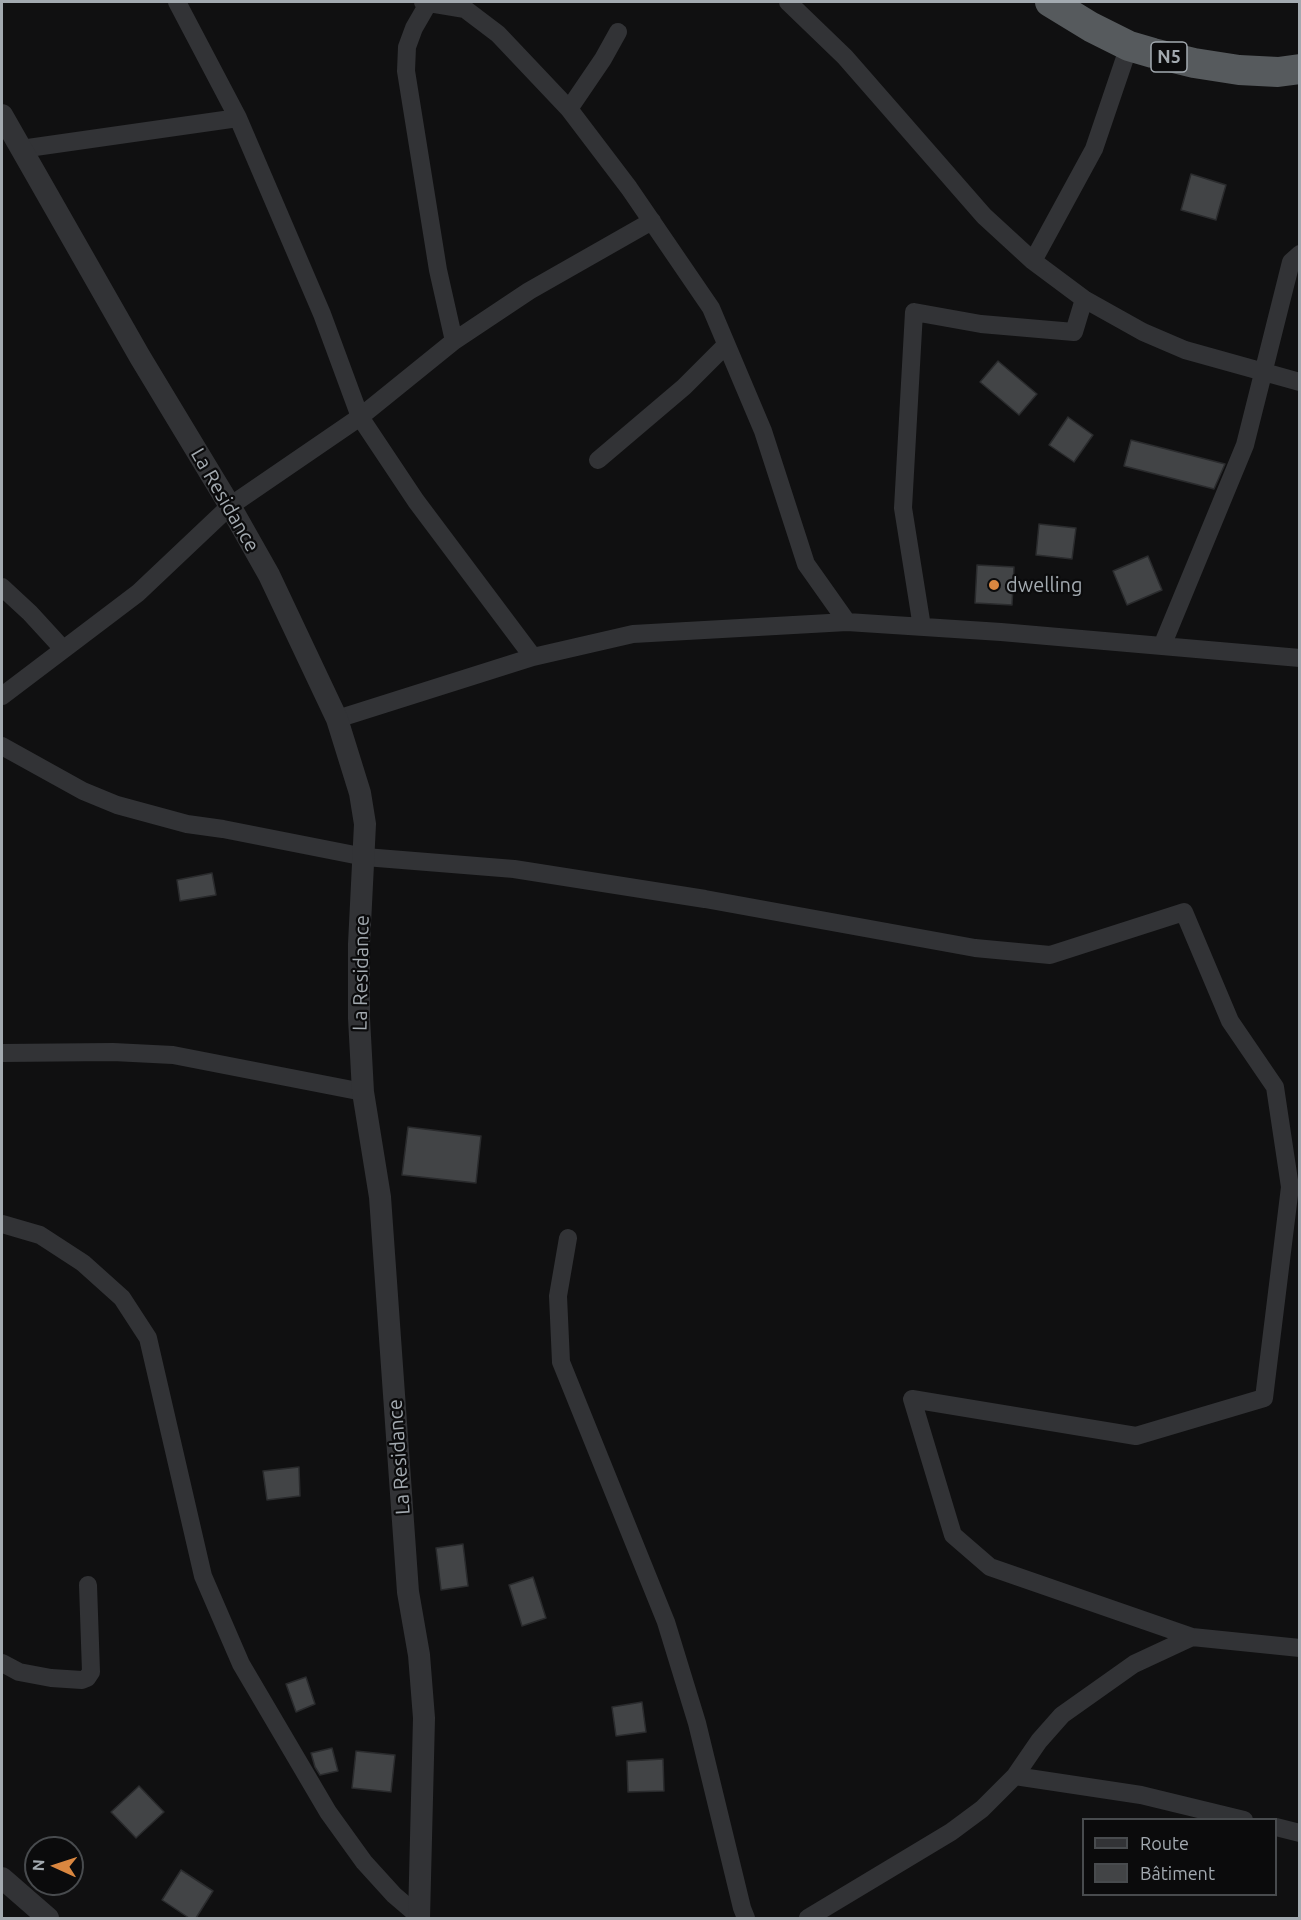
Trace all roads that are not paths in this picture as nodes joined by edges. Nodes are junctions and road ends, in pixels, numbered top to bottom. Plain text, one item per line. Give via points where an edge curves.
1 (177, 2) edge
2 (423, 2) edge
3 (429, 2) edge
4 (788, 2) edge
5 (1050, 2) edge
6 (470, 5) edge
7 (618, 32) dead end
8 (1129, 46) junction
9 (1299, 69) edge
10 (569, 109) junction
11 (2, 115) edge
12 (238, 118) junction
13 (21, 149) junction
14 (652, 221) junction
15 (1299, 254) edge
16 (1033, 261) junction
17 (1084, 299) junction
18 (454, 341) junction
19 (726, 345) junction
20 (1265, 372) junction
21 (1299, 382) edge
22 (360, 417) junction
23 (598, 460) dead end
24 (230, 506) junction
25 (2, 587) edge
26 (847, 622) junction
27 (922, 627) junction
28 (1162, 646) junction
29 (63, 649) junction
30 (532, 657) junction
31 (1299, 658) edge
32 (2, 696) edge
33 (337, 719) junction
34 (2, 746) edge
35 (365, 857) junction
36 (2, 1053) edge
37 (363, 1092) junction
38 (2, 1224) edge
39 (568, 1238) dead end
40 (88, 1585) dead end
41 (1192, 1637) junction
42 (1299, 1648) edge
43 (2, 1663) edge
44 (1015, 1776) junction
45 (1236, 1818) edge
46 (1277, 1828) edge
47 (1299, 1833) edge
48 (2, 1878) edge
49 (48, 1918) edge
50 (420, 1918) edge
51 (746, 1918) edge
52 (808, 1918) edge

1 - 12 street
2 - 3 street
3 - 6 street
3 - 18 street via 407,47 406,70 430,226
4 - 16 street via 845,57 984,216
5 - 8 highway, N5
6 - 10 street
7 - 10 street
8 - 9 highway, N5 via 1239,70
8 - 16 street via 1094,149
10 - 14 street
11 - 13 street, La Residance
12 - 13 street
12 - 22 street via 322,314
13 - 24 street, La Residance
14 - 18 street via 529,291
14 - 19 street via 711,308
15 - 20 street via 1291,261
16 - 17 street
17 - 20 street via 1162,341
17 - 27 street via 1074,332 981,324 914,312 903,507
18 - 22 street
19 - 23 street via 684,387
19 - 26 street via 763,431 806,564
20 - 21 street
20 - 28 street via 1236,471
22 - 24 street
22 - 30 street via 416,501
24 - 29 street via 138,593
24 - 33 street, La Residance via 269,575
25 - 29 street
26 - 27 street
26 - 30 street via 633,634
27 - 28 street
28 - 31 street
29 - 32 street
30 - 33 street
33 - 35 street, La Residance via 360,793
34 - 35 street via 83,791 117,805 187,824
35 - 37 street, La Residance via 359,944
35 - 41 street via 514,869 975,948 1050,955 1184,912 1230,1020 1275,1087 1290,1187 1264,1398 1136,1436 912,1399 953,1534 990,1567
36 - 37 street via 173,1055
37 - 50 street, La Residance via 380,1197 408,1592 424,1718
38 - 50 street via 40,1235 83,1263 122,1298 148,1338 203,1576 241,1664 328,1812 364,1862
39 - 51 street via 558,1296 561,1362 666,1622 697,1723
40 - 43 street via 91,1672 87,1678 51,1678 20,1672
41 - 42 street
41 - 44 street via 1134,1664 1062,1715
44 - 45 street via 1141,1795
44 - 52 street via 982,1809 951,1832
46 - 47 street
48 - 49 street

